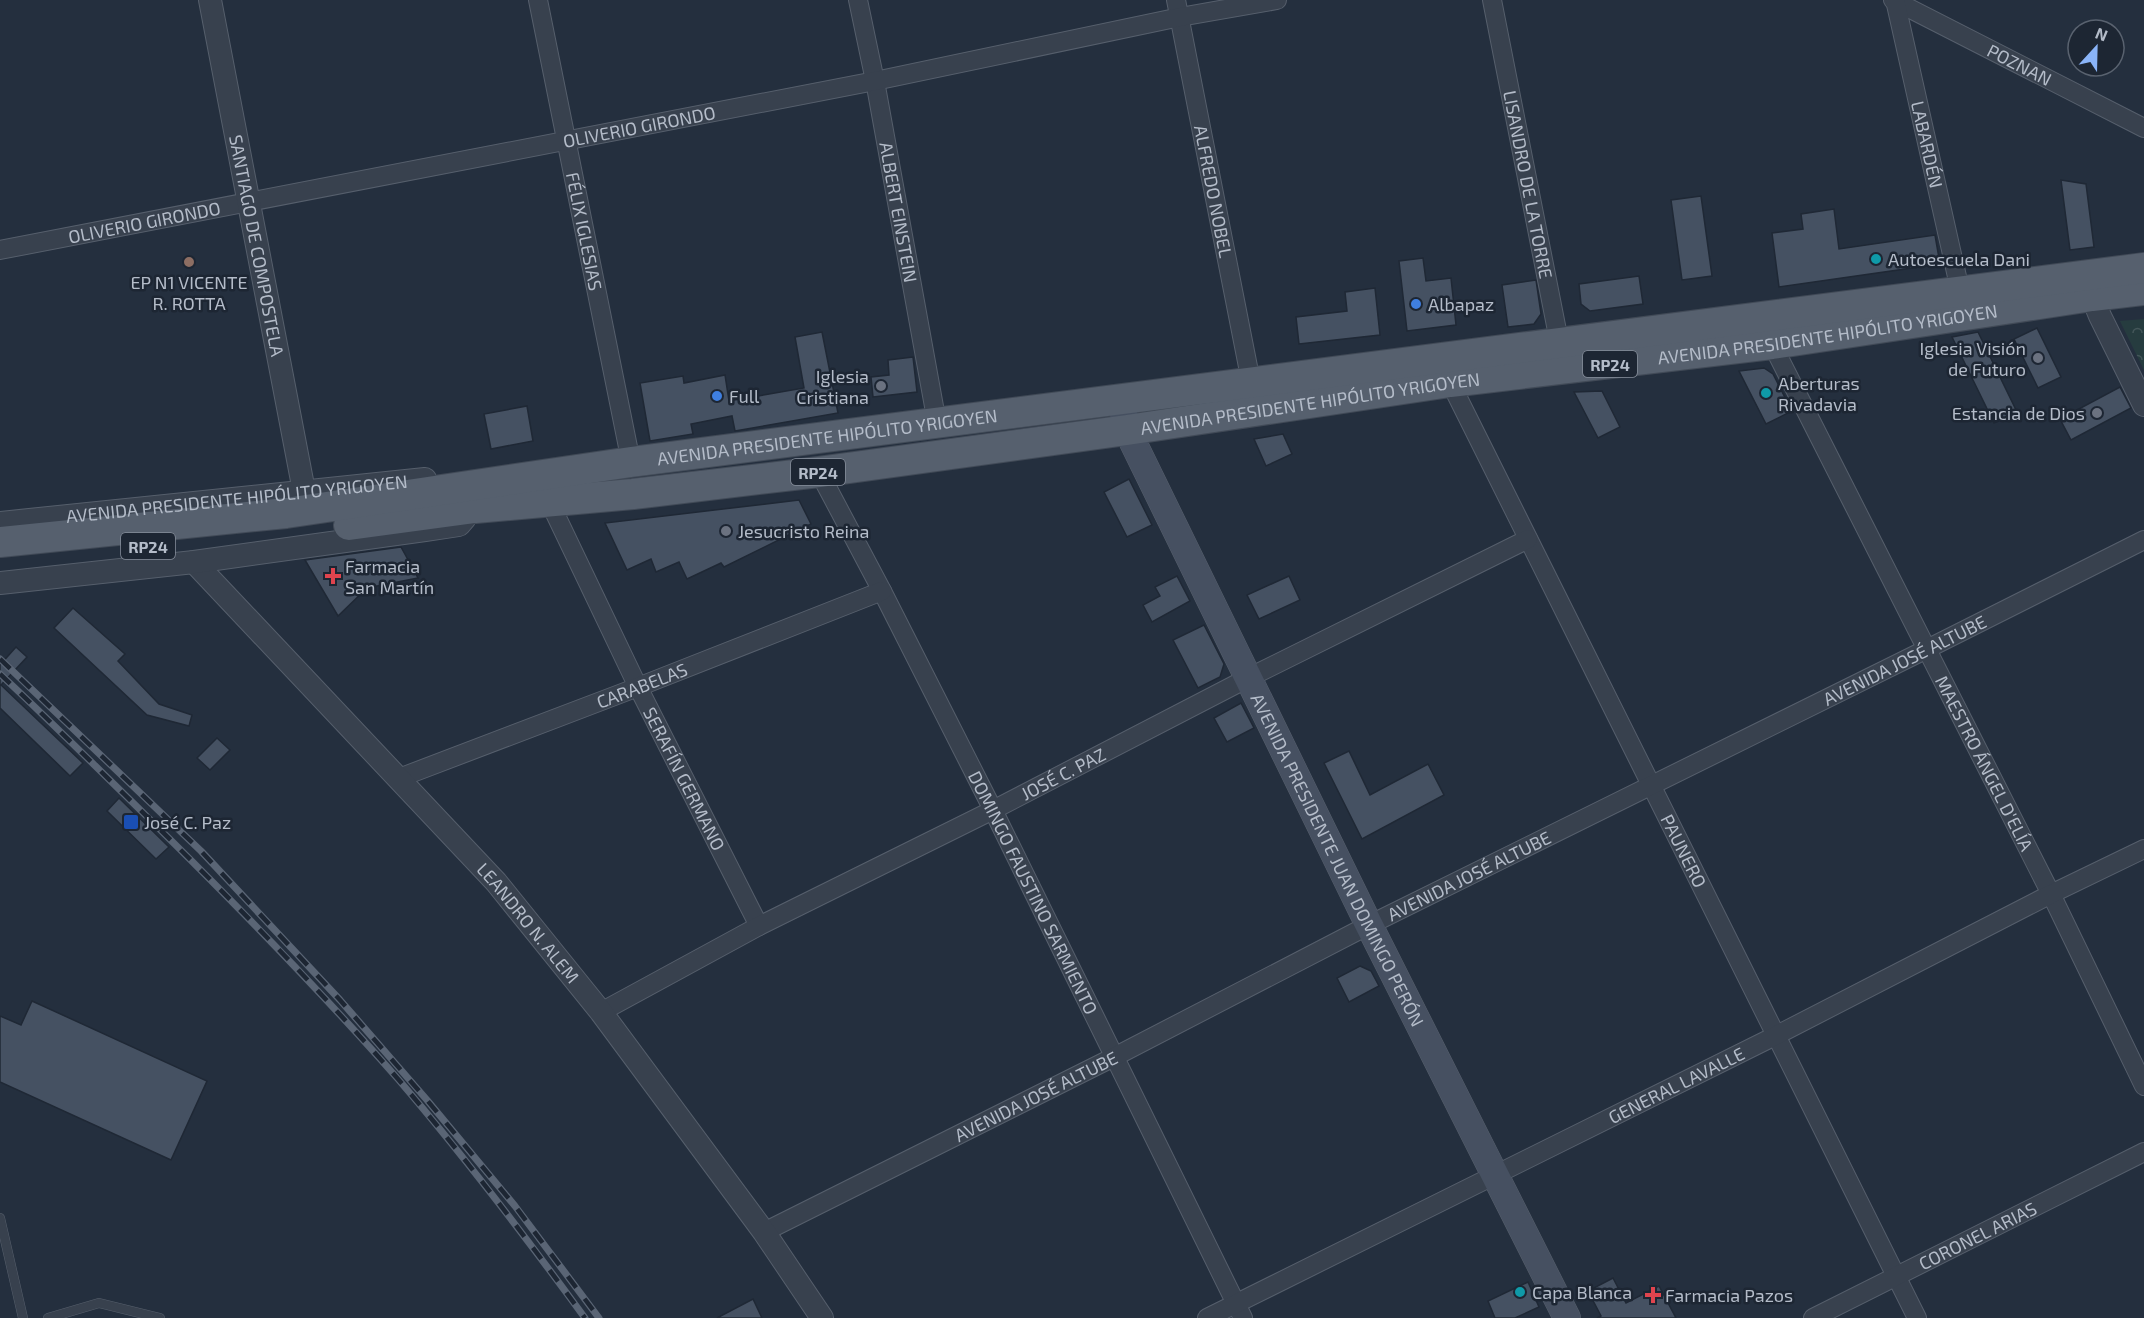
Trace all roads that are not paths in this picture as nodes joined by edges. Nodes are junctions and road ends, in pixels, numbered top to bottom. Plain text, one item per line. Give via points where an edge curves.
1 (210, 0) edge
2 (538, 0) edge
3 (858, 0) edge
4 (1277, 0) edge
5 (1492, 0) edge
6 (1894, 0) edge
7 (1178, 9) edge
8 (875, 81) junction
9 (2144, 128) edge
10 (566, 141) junction
11 (249, 202) junction
12 (0, 250) edge
13 (2144, 267) edge
14 (2088, 286) junction
15 (1960, 290) junction
16 (2144, 290) edge
17 (1772, 344) junction
18 (1562, 356) junction
19 (1251, 382) junction
20 (1450, 382) junction
21 (1120, 398) junction
22 (2144, 405) edge
23 (937, 423) junction
24 (1127, 430) junction
25 (631, 462) junction
26 (819, 472) junction
27 (304, 491) junction
28 (475, 496) junction
29 (549, 501) junction
30 (0, 523) edge
31 (1528, 539) junction
32 (2144, 540) edge
33 (0, 542) edge
34 (0, 561) edge
35 (194, 562) junction
36 (0, 583) edge
37 (882, 591) junction
38 (1927, 649) junction
39 (1248, 678) junction
40 (638, 687) junction
41 (399, 778) junction
42 (1652, 785) junction
43 (993, 810) junction
44 (2144, 849) edge
45 (2051, 894) junction
46 (1369, 925) junction
47 (759, 926) junction
48 (601, 1012) junction
49 (1777, 1035) junction
50 (1116, 1056) junction
51 (2144, 1086) edge
52 (2144, 1152) edge
53 (1496, 1175) junction
54 (0, 1218) edge
55 (764, 1232) junction
56 (1895, 1276) junction
57 (1240, 1311) edge
58 (23, 1318) edge
59 (48, 1318) edge
60 (160, 1318) edge
61 (822, 1318) edge
62 (1208, 1318) edge
63 (1568, 1318) edge
64 (1813, 1318) edge
65 (1917, 1318) edge

1 - 11 street, SANTIAGO DE COMPOSTELA
2 - 10 street, FÉLIX IGLESIAS
3 - 8 street, ALBERT EINSTEIN
4 - 7 street, OLIVERIO GIRONDO
5 - 18 street, LISANDRO DE LA TORRE
6 - 9 street, POZNAN
6 - 15 street, LABARDÉN
7 - 8 street, OLIVERIO GIRONDO
7 - 19 street, ALFREDO NOBEL
8 - 10 street, OLIVERIO GIRONDO
8 - 23 street, ALBERT EINSTEIN
10 - 11 street, OLIVERIO GIRONDO
10 - 25 street, FÉLIX IGLESIAS
11 - 12 street, OLIVERIO GIRONDO
11 - 27 street, SANTIAGO DE COMPOSTELA
13 - 14 main road, AVENIDA PRESIDENTE HIPÓLITO YRIGOYEN / RP24
14 - 15 main road, AVENIDA PRESIDENTE HIPÓLITO YRIGOYEN / RP24
14 - 16 main road, AVENIDA PRESIDENTE HIPÓLITO YRIGOYEN / RP24
14 - 17 main road, AVENIDA PRESIDENTE HIPÓLITO YRIGOYEN / RP24
14 - 22 street
15 - 18 main road, AVENIDA PRESIDENTE HIPÓLITO YRIGOYEN / RP24
17 - 18 main road, AVENIDA PRESIDENTE HIPÓLITO YRIGOYEN / RP24
17 - 38 street, MAESTRO ÁNGEL D'ELÍA
18 - 19 main road, AVENIDA PRESIDENTE HIPÓLITO YRIGOYEN / RP24
18 - 20 main road, AVENIDA PRESIDENTE HIPÓLITO YRIGOYEN / RP24
19 - 21 main road, AVENIDA PRESIDENTE HIPÓLITO YRIGOYEN / RP24
20 - 24 main road, AVENIDA PRESIDENTE HIPÓLITO YRIGOYEN / RP24
20 - 31 street, PAUNERO
21 - 23 main road, AVENIDA PRESIDENTE HIPÓLITO YRIGOYEN / RP24
21 - 24 main road, AVENIDA PRESIDENTE JUAN DOMINGO PERÓN
23 - 25 main road, AVENIDA PRESIDENTE HIPÓLITO YRIGOYEN / RP24
24 - 26 main road, AVENIDA PRESIDENTE HIPÓLITO YRIGOYEN / RP24
24 - 39 main road, AVENIDA PRESIDENTE JUAN DOMINGO PERÓN
25 - 28 main road, AVENIDA PRESIDENTE HIPÓLITO YRIGOYEN / RP24
26 - 29 main road, AVENIDA PRESIDENTE HIPÓLITO YRIGOYEN / RP24
26 - 37 street, DOMINGO FAUSTINO SARMIENTO
27 - 28 street, AVENIDA PRESIDENTE HIPÓLITO YRIGOYEN via 430,479
27 - 30 street, AVENIDA PRESIDENTE HIPÓLITO YRIGOYEN
28 - 29 main road, AVENIDA PRESIDENTE HIPÓLITO YRIGOYEN / RP24
28 - 33 main road, AVENIDA PRESIDENTE HIPÓLITO YRIGOYEN / RP24
28 - 34 main road, AVENIDA PRESIDENTE HIPÓLITO YRIGOYEN / RP24 via 296,532
28 - 35 street via 459,525
29 - 40 street, SERAFÍN GERMANO
31 - 39 street, JOSÉ C. PAZ
31 - 42 street, PAUNERO
32 - 38 street, AVENIDA JOSÉ ALTUBE
35 - 36 street
35 - 41 street, LEANDRO N. ALEM
37 - 40 street, CARABELAS
37 - 43 street, DOMINGO FAUSTINO SARMIENTO
38 - 42 street, AVENIDA JOSÉ ALTUBE
38 - 45 street, MAESTRO ÁNGEL D'ELÍA
39 - 43 street, JOSÉ C. PAZ
39 - 46 main road, AVENIDA PRESIDENTE JUAN DOMINGO PERÓN
40 - 41 street, CARABELAS
40 - 47 street, SERAFÍN GERMANO
41 - 48 street, LEANDRO N. ALEM via 496,882
42 - 46 street, AVENIDA JOSÉ ALTUBE
42 - 49 street, PAUNERO
43 - 47 street, JOSÉ C. PAZ
43 - 50 street, DOMINGO FAUSTINO SARMIENTO
44 - 45 street, GENERAL LAVALLE
45 - 49 street, GENERAL LAVALLE
45 - 51 street, MAESTRO ÁNGEL D'ELÍA
46 - 50 street, AVENIDA JOSÉ ALTUBE
46 - 53 main road, AVENIDA PRESIDENTE JUAN DOMINGO PERÓN
47 - 48 street, JOSÉ C. PAZ
48 - 55 street, LEANDRO N. ALEM
49 - 53 street, GENERAL LAVALLE
49 - 56 street, PAUNERO
50 - 55 street, AVENIDA JOSÉ ALTUBE
50 - 57 street, DOMINGO FAUSTINO SARMIENTO
52 - 56 street, CORONEL ARIAS
53 - 57 street, GENERAL LAVALLE
53 - 63 main road, AVENIDA PRESIDENTE JUAN DOMINGO PERÓN
54 - 58 lane
55 - 61 street, LEANDRO N. ALEM
56 - 64 street, CORONEL ARIAS
56 - 65 street, PAUNERO
57 - 62 street, GENERAL LAVALLE
59 - 60 lane via 99,1303

